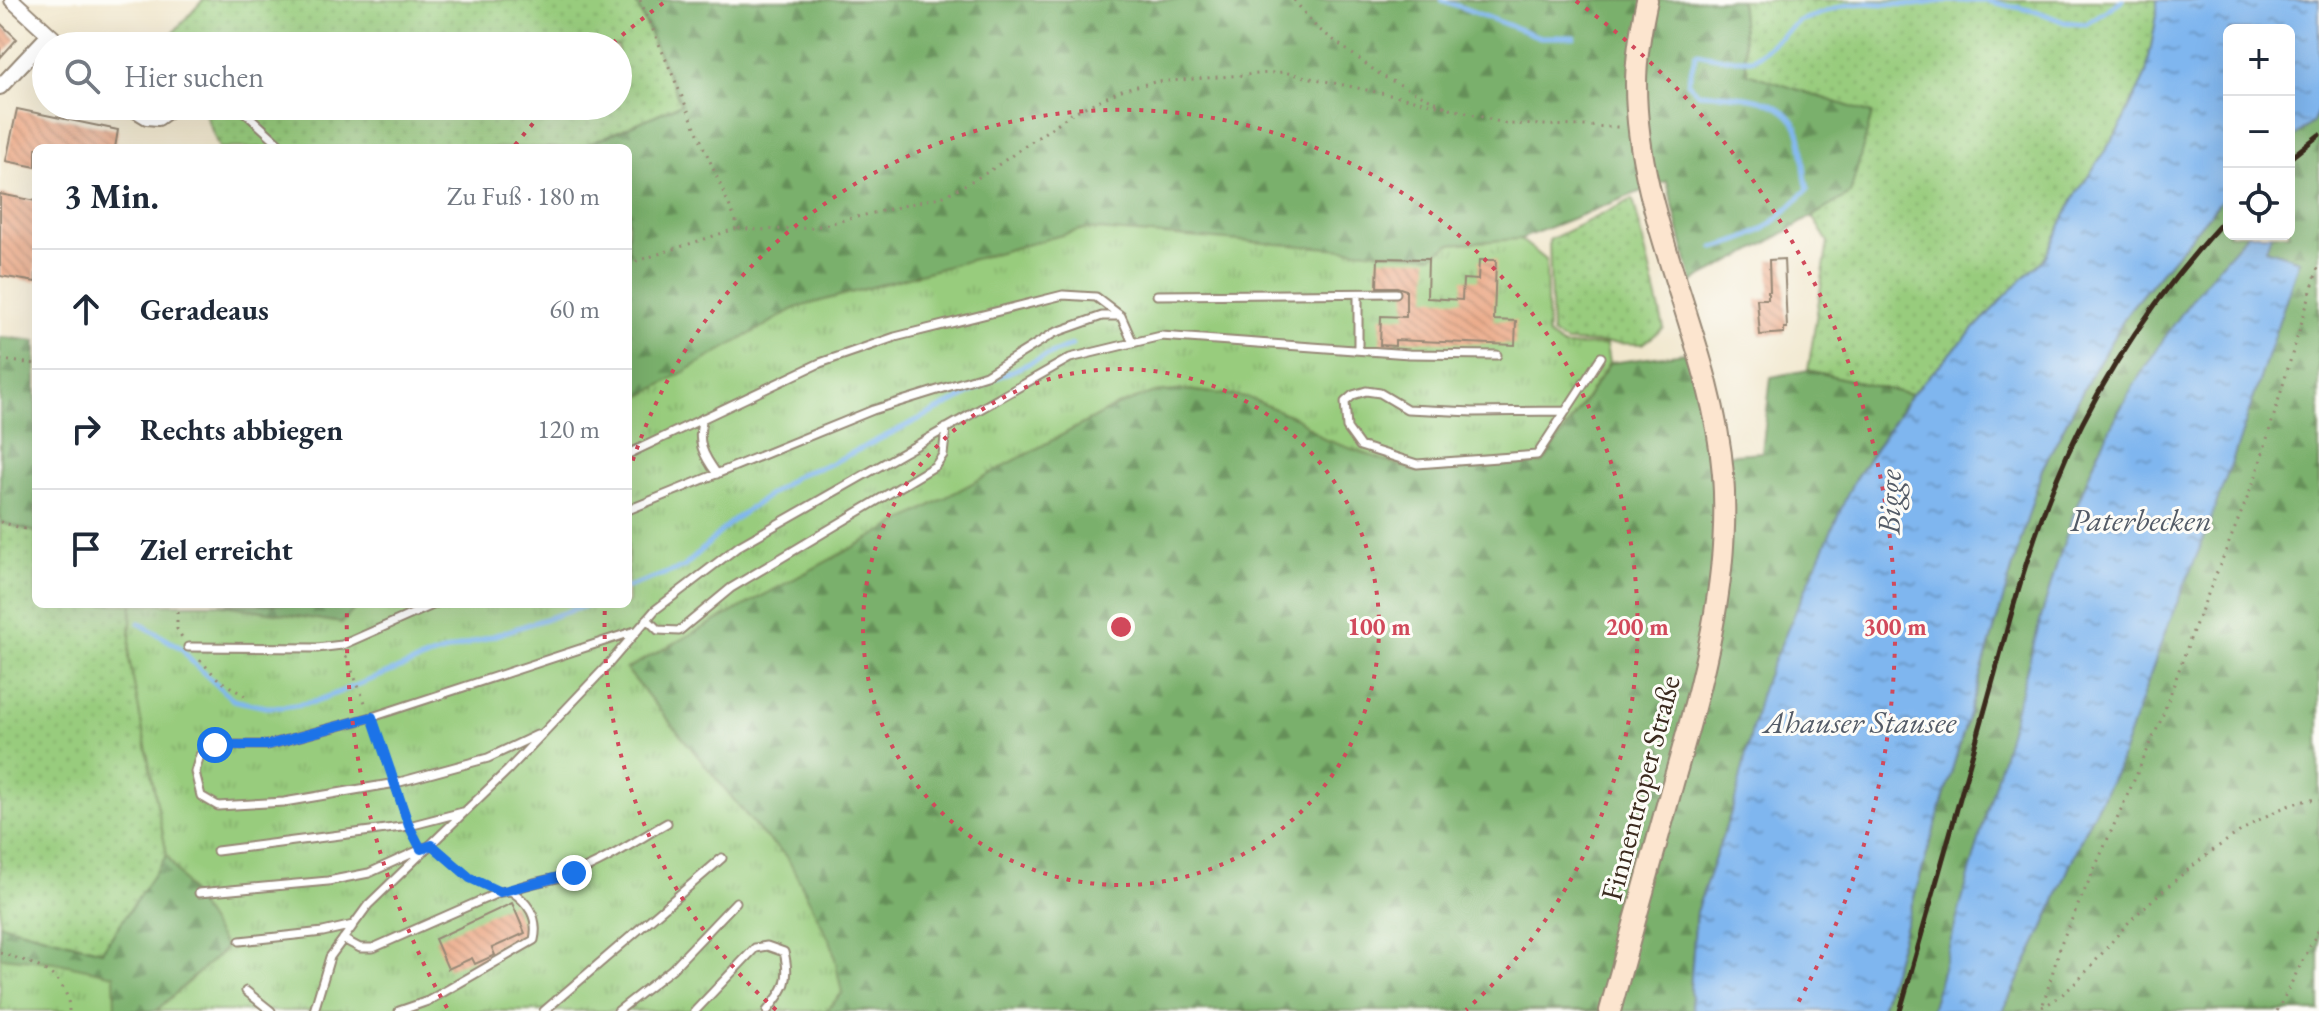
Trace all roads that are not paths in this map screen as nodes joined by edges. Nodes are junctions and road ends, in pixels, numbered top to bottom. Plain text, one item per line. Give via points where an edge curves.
1 (12, 0) edge
2 (1647, 0) edge
3 (46, 32) edge
4 (32, 53) edge
5 (0, 87) edge
6 (253, 120) edge
7 (280, 144) edge
8 (1396, 293) dead end
9 (1358, 294) junction
10 (1157, 295) dead end
11 (1121, 316) junction
12 (1133, 343) junction
13 (1358, 350) junction
14 (1497, 355) dead end
15 (1601, 357) dead end
16 (1566, 411) junction
17 (703, 418) junction
18 (946, 428) junction
19 (632, 452) edge
20 (717, 474) junction
21 (632, 508) edge
22 (426, 608) edge
23 (647, 619) junction
24 (638, 630) junction
25 (188, 647) dead end
26 (543, 733) junction
27 (465, 812) junction
28 (667, 823) dead end
29 (432, 845) junction
30 (217, 851) dead end
31 (722, 858) dead end
32 (511, 891) junction
33 (199, 893) dead end
34 (736, 902) dead end
35 (353, 925) junction
36 (343, 939) junction
37 (240, 941) dead end
38 (246, 991) dead end
39 (271, 1011) edge
40 (314, 1011) edge
41 (399, 1011) edge
42 (544, 1011) edge
43 (618, 1011) edge
44 (695, 1011) edge
45 (767, 1011) edge
46 (1610, 1011) edge

1 - 3 street
2 - 46 main road, Finnentroper Straße via 1639,38 1638,125 1652,197 1714,406 1725,536 1719,598 1697,696
4 - 5 street
6 - 7 lane
8 - 9 lane
9 - 10 lane
9 - 13 lane
11 - 12 lane
11 - 17 lane via 1096,297 1063,295 895,337 820,363
11 - 20 lane via 1102,316 1054,333 986,375 873,410
12 - 13 lane via 1161,336
12 - 18 lane via 1070,358
13 - 14 lane
15 - 16 lane
16 - 16 lane via 1537,455 1417,464 1360,446 1347,428 1344,411 1345,402 1366,391 1407,409
17 - 19 lane
17 - 20 lane via 698,437
18 - 23 lane via 739,546
18 - 23 lane via 943,455 935,466 731,588 679,631 658,630
20 - 21 lane
22 - 25 lane via 342,645
23 - 24 lane
24 - 26 lane
24 - 26 lane via 372,717 268,745 215,745 200,755 195,772 201,796 218,806 284,802 396,783 488,758
26 - 27 lane
27 - 29 lane
27 - 30 lane via 409,826
28 - 32 lane via 574,873
29 - 33 lane via 369,873
29 - 35 lane
31 - 42 lane
32 - 36 lane via 373,948
32 - 41 lane via 535,918 534,940 428,1001
34 - 43 lane via 672,969
35 - 36 lane
35 - 37 lane
36 - 40 lane via 330,957
38 - 39 lane
44 - 45 lane via 755,948 767,946 784,952 789,971

